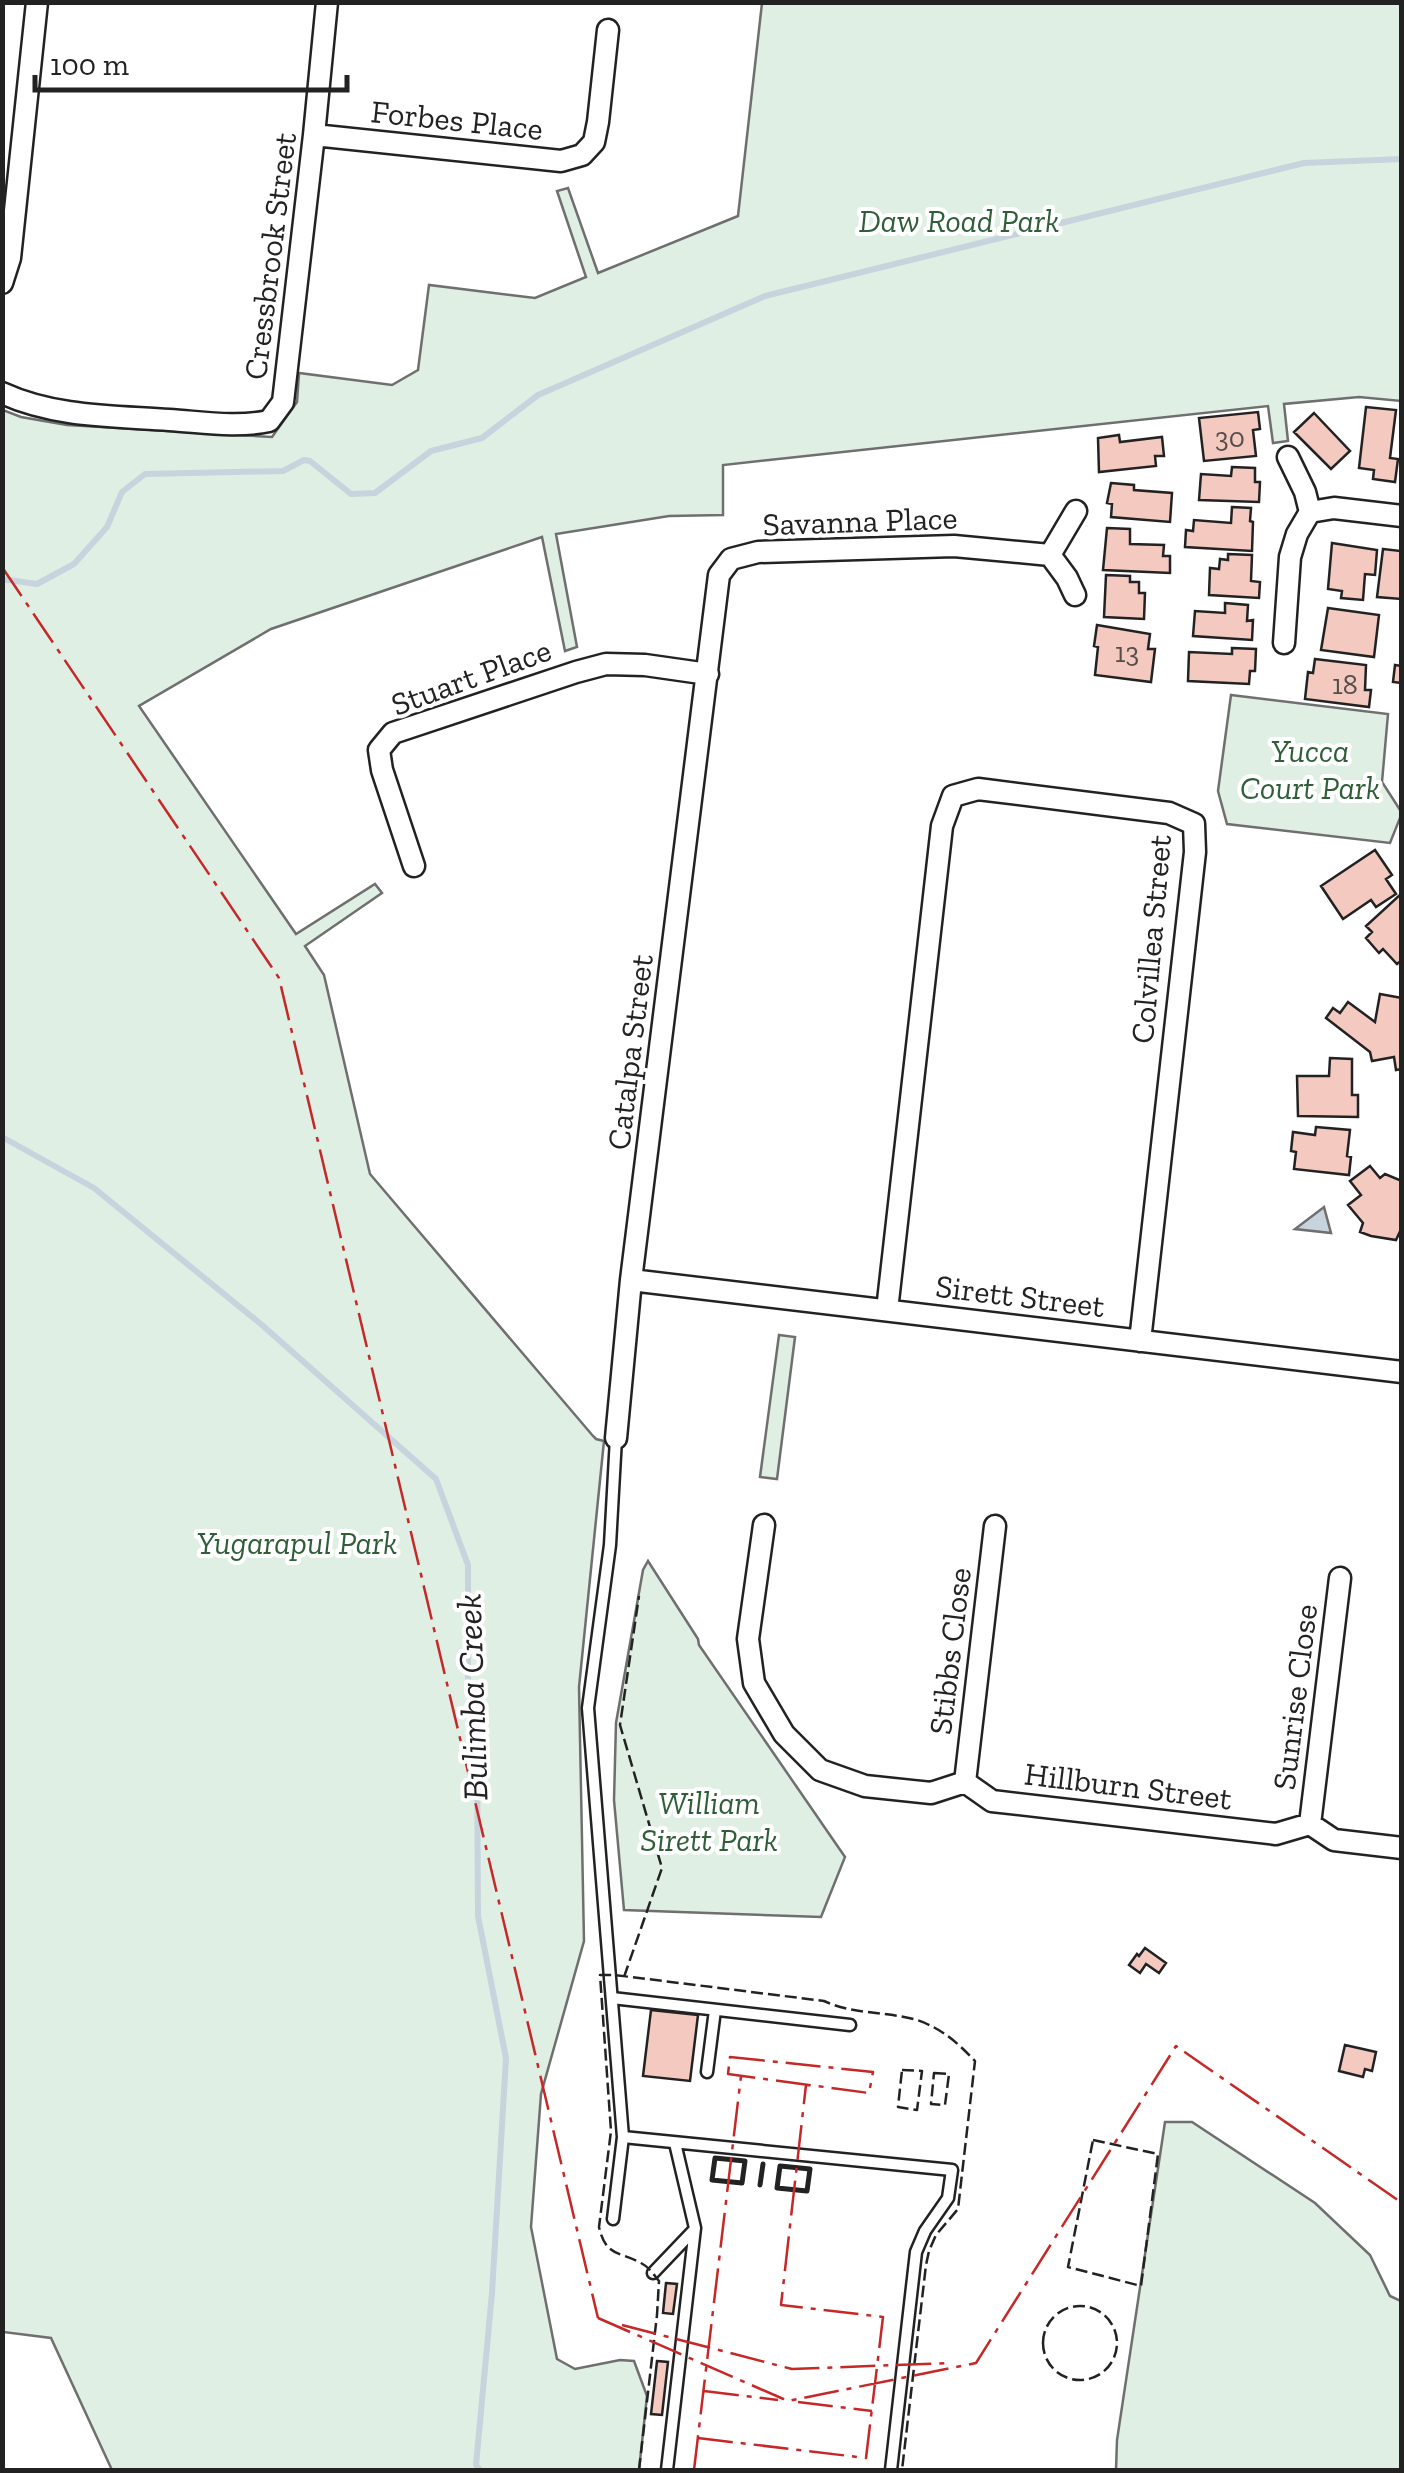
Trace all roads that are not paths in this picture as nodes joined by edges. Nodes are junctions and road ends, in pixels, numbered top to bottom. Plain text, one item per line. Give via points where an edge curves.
1 (37, 2) edge
2 (327, 2) edge
3 (608, 30) dead end
4 (314, 135) junction
5 (2, 283) edge
6 (2, 393) edge
7 (1288, 457) dead end
8 (1076, 511) dead end
9 (1310, 512) junction
10 (1402, 516) edge
11 (1050, 555) junction
12 (1075, 595) dead end
13 (1284, 643) dead end
14 (708, 674) junction
15 (414, 866) dead end
16 (632, 1280) junction
17 (887, 1310) junction
18 (1140, 1341) junction
19 (1402, 1372) edge
20 (616, 1438) joint
21 (764, 1525) dead end
22 (995, 1526) dead end
23 (1340, 1578) dead end
24 (965, 1782) junction
25 (1310, 1824) junction
26 (1402, 1848) edge
27 (612, 1998) junction
28 (714, 2010) junction
29 (850, 2026) dead end
30 (707, 2072) dead end
31 (623, 2136) junction
32 (674, 2142) junction
33 (613, 2219) dead end
34 (695, 2228) junction
35 (653, 2274) dead end
36 (667, 2470) edge
37 (891, 2470) edge

1 - 5 street
2 - 4 street, Cressbrook Street
3 - 4 street, Forbes Place via 594,142 561,162
4 - 6 street, Cressbrook Street via 283,402 269,421 76,414
7 - 9 street
8 - 11 street
9 - 10 street via 1334,508
9 - 13 street via 1290,556
11 - 12 street
11 - 14 street, Savanna Place via 916,546 731,558 719,575
14 - 15 street, Stuart Place via 606,664 393,733 379,750 382,770
14 - 16 street, Catalpa Street
16 - 17 street, Sirett Street
16 - 20 street, Catalpa Street
17 - 18 street, Sirett Street
17 - 18 street, Colvillea Street via 942,826 953,796 978,789 1169,813 1194,824
18 - 19 street, Sirett Street
20 - 27 lane via 610,1545 588,1708
21 - 24 street via 748,1639 754,1684 784,1734 820,1770 865,1786 931,1794
22 - 24 street, Stibbs Close
23 - 25 street, Sunrise Close
24 - 25 street, Hillburn Street via 992,1800 1276,1834
25 - 26 street via 1334,1840
27 - 28 lane
27 - 31 lane
28 - 29 lane
28 - 30 lane
31 - 32 lane
31 - 33 lane
32 - 34 lane
32 - 37 lane via 952,2170 948,2198 916,2252
34 - 35 lane
34 - 36 lane

